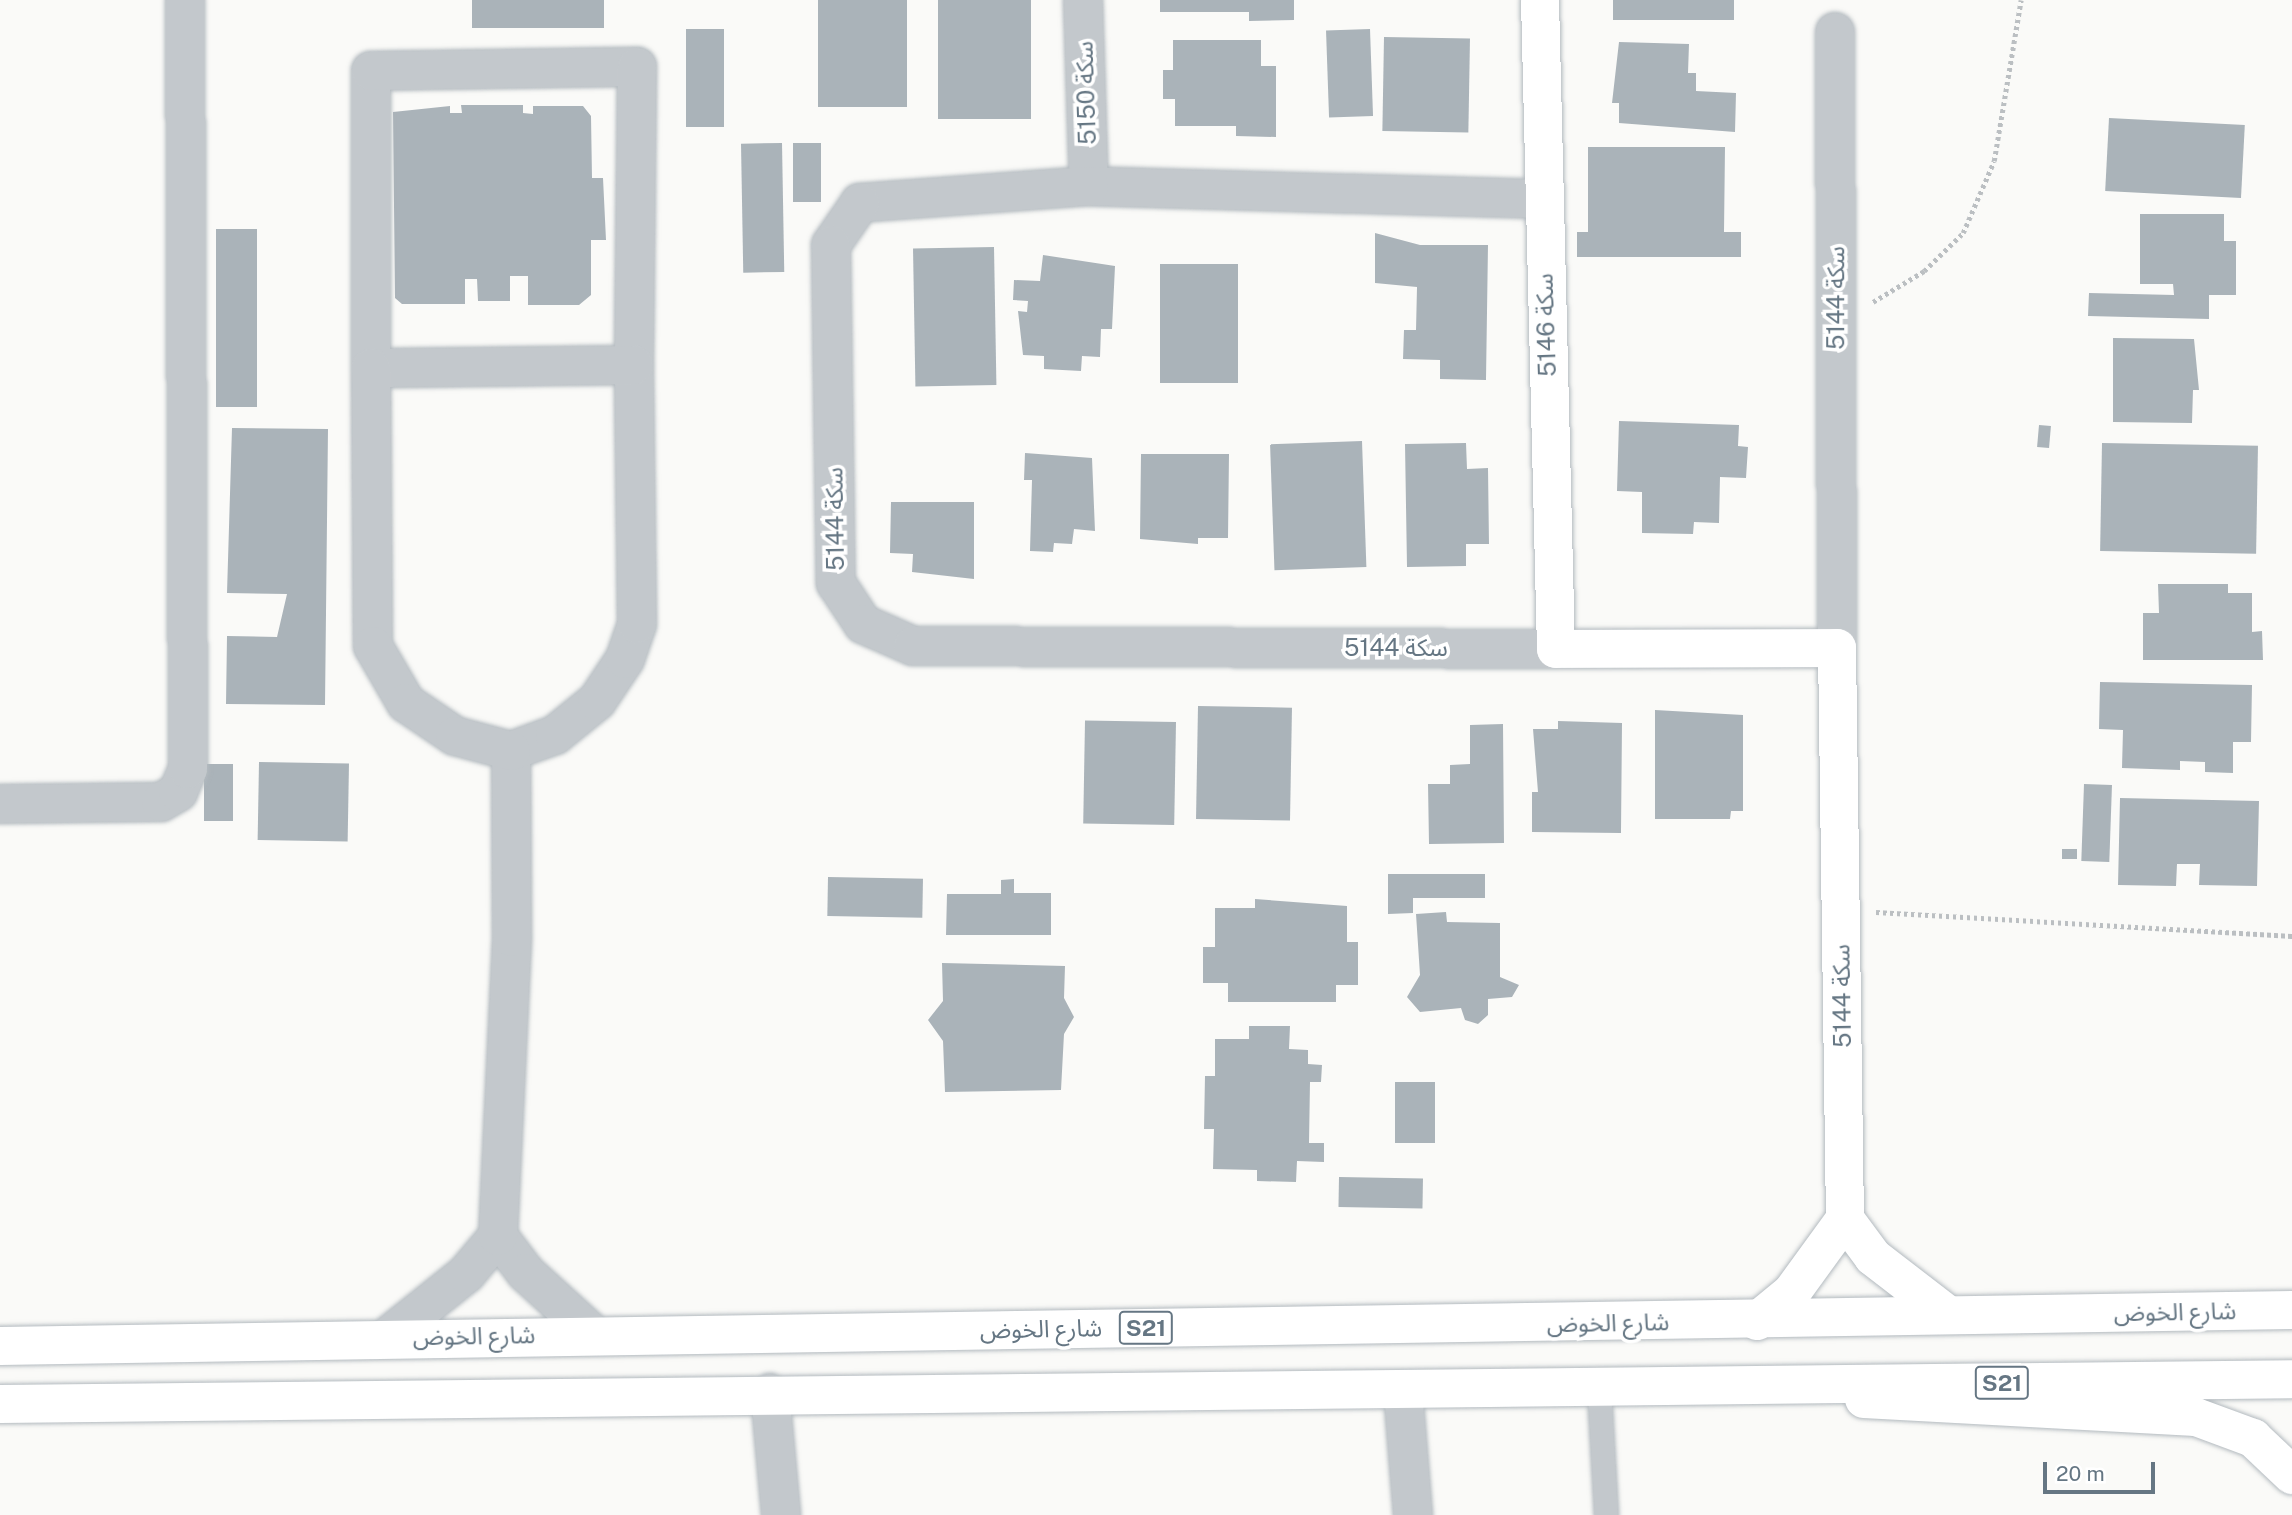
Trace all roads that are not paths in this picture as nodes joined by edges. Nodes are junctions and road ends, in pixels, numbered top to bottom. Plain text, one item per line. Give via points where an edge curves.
1 (185, 0) edge
2 (1083, 0) edge
3 (1539, 0) edge
4 (1835, 32) dead end
5 (1089, 186) junction
6 (1542, 199) junction
7 (634, 365) junction
8 (371, 368) junction
9 (1837, 648) junction
10 (1556, 649) junction
11 (511, 751) junction
12 (0, 804) edge
13 (1845, 1219) junction
14 (498, 1236) junction
15 (2292, 1310) edge
16 (1947, 1314) junction
17 (1757, 1321) junction
18 (593, 1335) junction
19 (387, 1337) junction
20 (0, 1346) edge
21 (2292, 1379) edge
22 (1712, 1388) junction
23 (1599, 1390) junction
24 (1403, 1391) junction
25 (769, 1393) junction
26 (0, 1404) edge
27 (2292, 1475) edge
28 (781, 1515) edge
29 (1413, 1515) edge
30 (1606, 1515) edge

1 - 12 street via 188,769 178,792 161,802
2 - 5 street, سكة 5150
3 - 6 main road, سكة 5146
4 - 9 street, سكة 5144
5 - 6 street, سكة 5144
5 - 10 street, سكة 5144 via 860,203 831,245 836,583 863,624 913,646
6 - 10 main road, سكة 5146
7 - 8 street
7 - 8 street via 637,67 372,71
7 - 11 street via 637,624 625,659 597,701 555,735
8 - 11 street via 373,646 406,703 455,736
9 - 10 main road, سكة 5144
9 - 13 main road, سكة 5144
11 - 14 street via 512,937
13 - 16 main road via 1881,1265
13 - 17 main road via 1814,1266
14 - 18 street via 526,1273
14 - 19 street via 447,1291
15 - 16 main road, شارع الخوض / S21
16 - 17 main road, شارع الخوض / S21
17 - 18 main road, شارع الخوض / S21
18 - 19 main road, شارع الخوض / S21
19 - 20 main road, شارع الخوض / S21
21 - 22 main road, S21
22 - 23 main road, S21
22 - 27 main road via 2196,1416 2253,1438
23 - 24 main road, S21
23 - 30 lane
24 - 25 main road, S21
24 - 29 street
25 - 26 main road, S21
25 - 28 street

